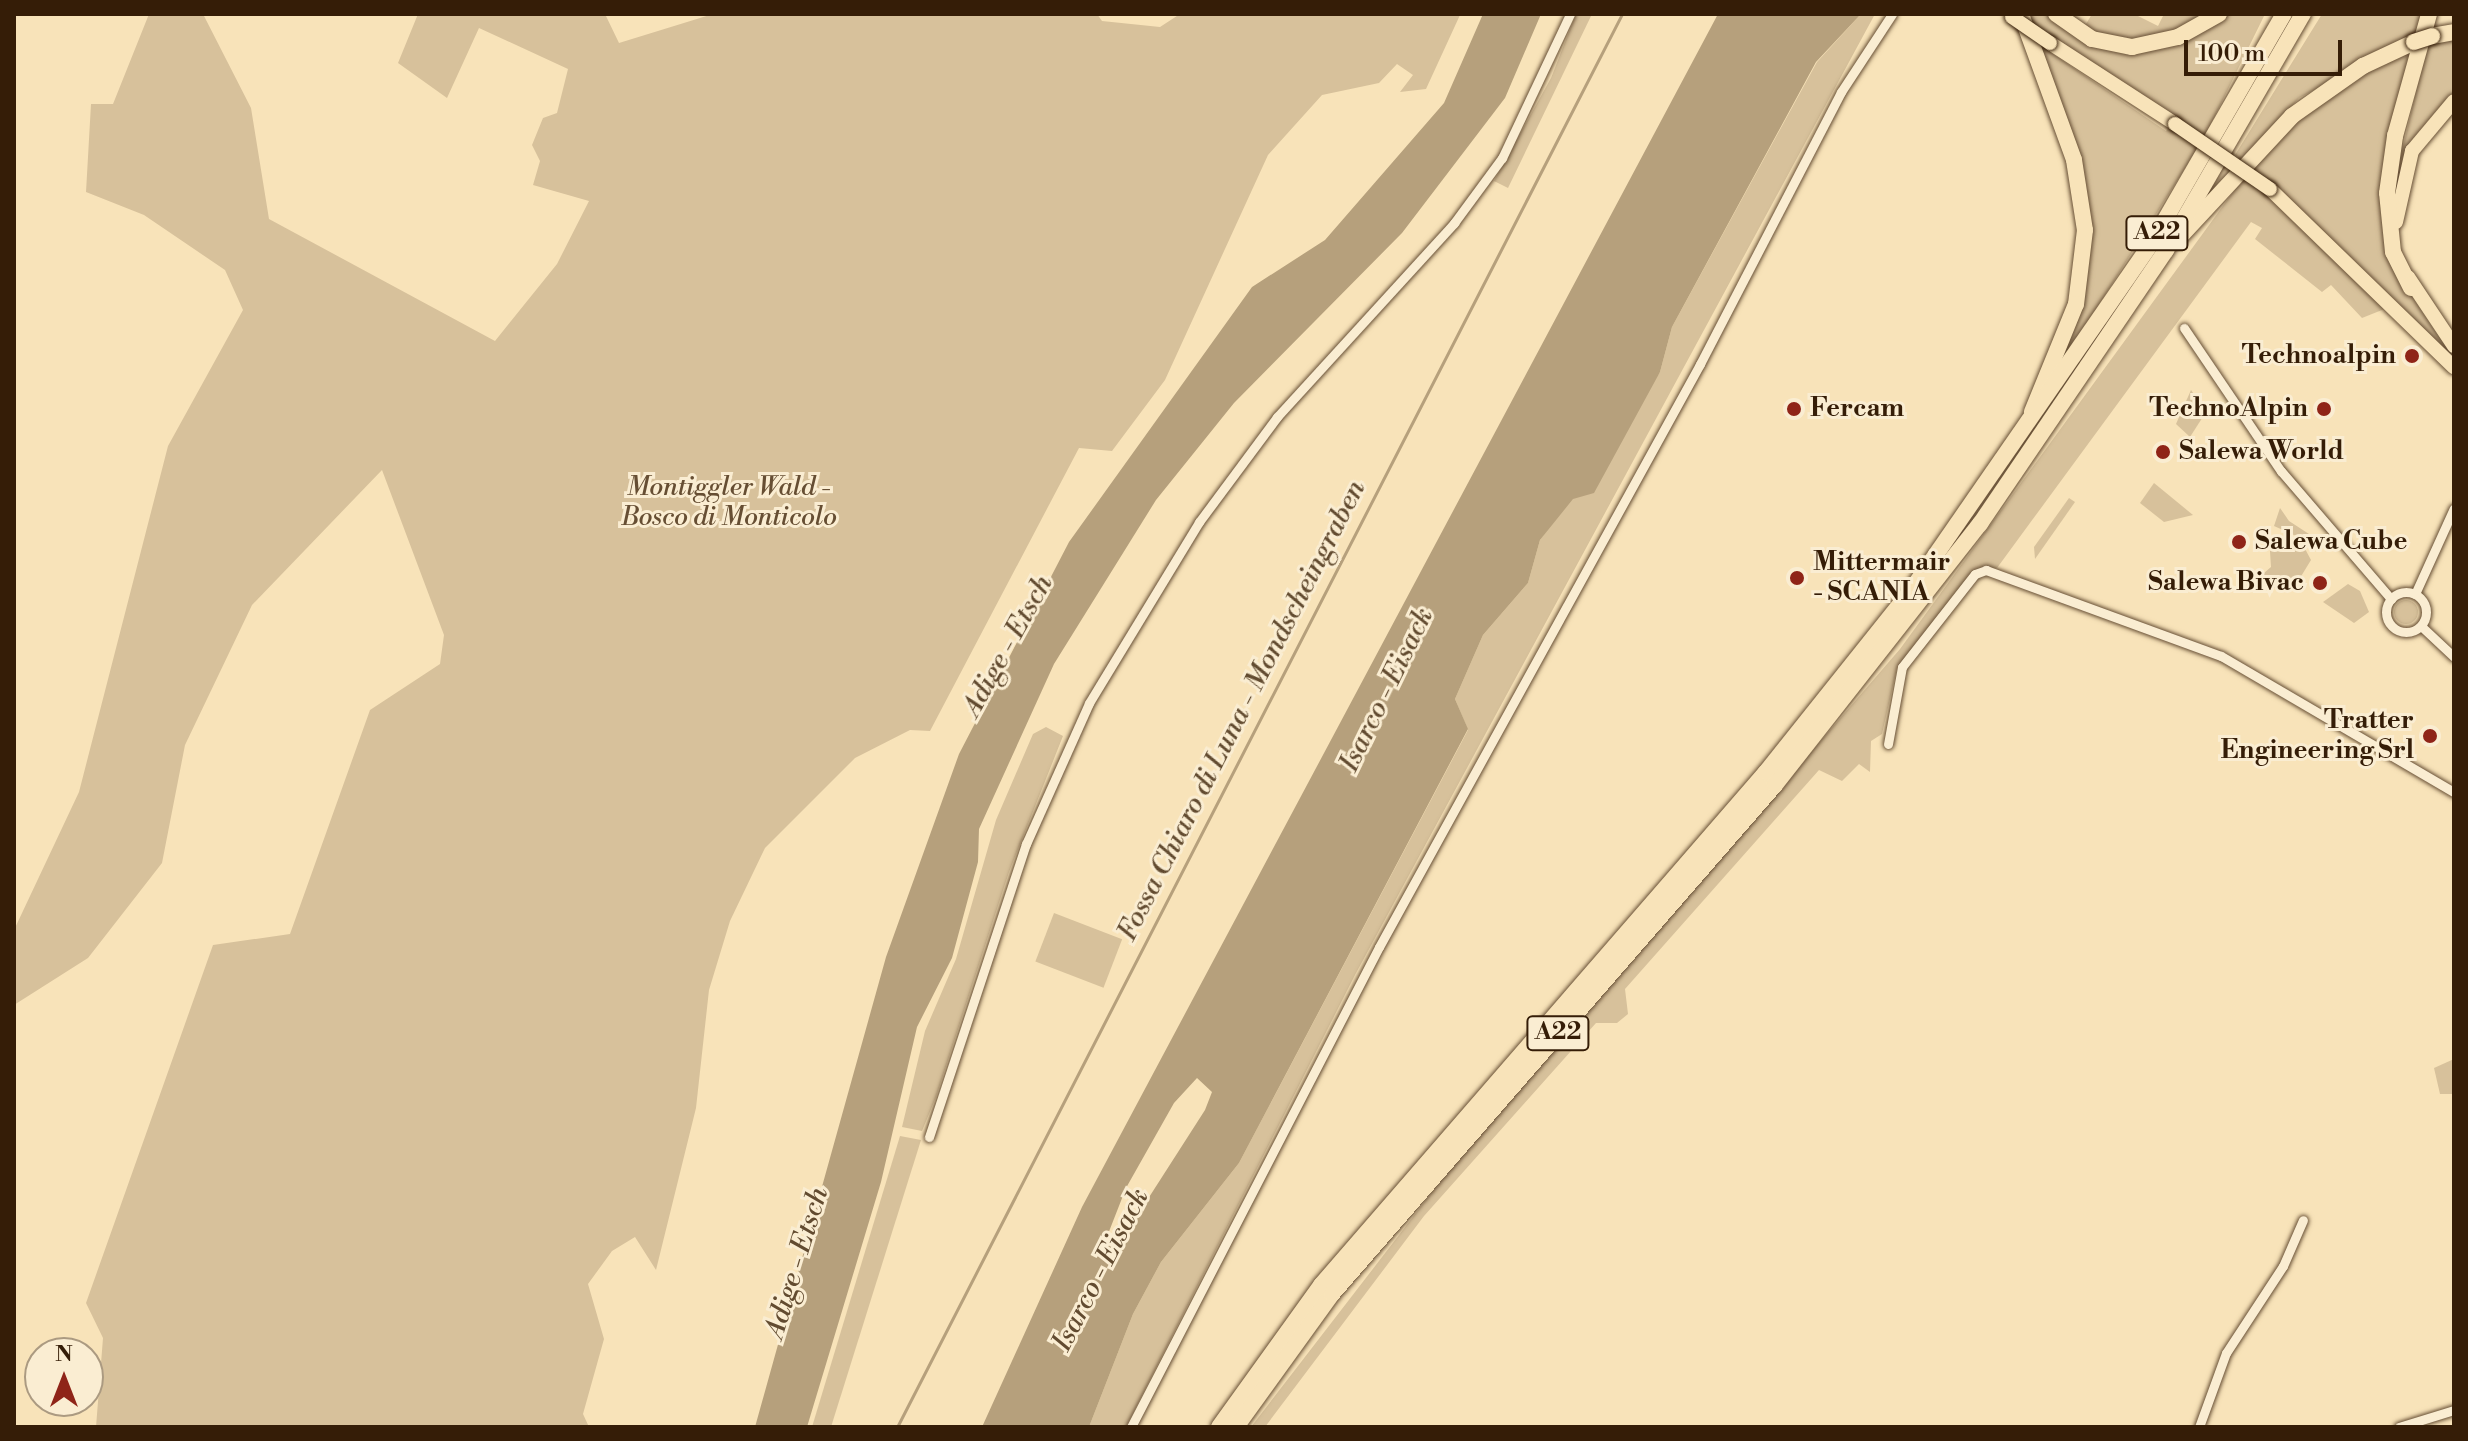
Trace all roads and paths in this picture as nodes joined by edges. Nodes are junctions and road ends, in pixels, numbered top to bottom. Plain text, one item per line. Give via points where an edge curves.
1 (1570, 14) edge
2 (1892, 14) edge
3 (2056, 14) edge
4 (2219, 14) edge
5 (2284, 14) edge
6 (2303, 14) edge
7 (2429, 14) edge
8 (2014, 15) edge
9 (2454, 32) edge
10 (2454, 101) edge
11 (2166, 250) junction
12 (2411, 288) junction
13 (2184, 328) dead end
14 (2454, 346) edge
15 (2454, 367) edge
16 (2018, 445) junction
17 (2454, 508) edge
18 (2415, 594) junction
19 (2391, 599) junction
20 (2421, 626) junction
21 (2454, 657) edge
22 (1888, 744) dead end
23 (2454, 792) edge
24 (929, 1137) dead end
25 (2303, 1220) dead end
26 (2454, 1410) edge
27 (1131, 1427) edge
28 (1219, 1427) edge
29 (1236, 1427) edge
30 (2199, 1427) edge
31 (2399, 1427) edge

1 - 24 street via 1502,158 1454,223 1277,417 1199,522 1089,703 1026,844
2 - 27 street via 1841,92 1700,364 1379,947
3 - 4 highway via 2092,39 2132,47 2178,37
5 - 16 highway, A22 via 2151,244
6 - 11 highway, A22
7 - 12 highway via 2387,182 2393,252
8 - 15 main road, bridge via 2270,189
8 - 16 highway via 2074,160 2085,230 2076,304
9 - 11 highway, bridge via 2414,42 2353,72 2292,116 2209,213
10 - 12 main road via 2423,132 2401,179 2396,225
11 - 29 highway, A22 via 1980,524 1838,708 1362,1259
12 - 14 main road
13 - 19 street via 2281,471
16 - 28 highway, A22 via 1826,700 1321,1285
17 - 18 street
18 - 19 street
18 - 20 street via 2426,607
19 - 20 street via 2392,627 2407,632
20 - 21 street
22 - 23 street via 1902,667 1975,574 1986,570 2221,656
25 - 30 street via 2283,1266 2226,1353
26 - 31 street

